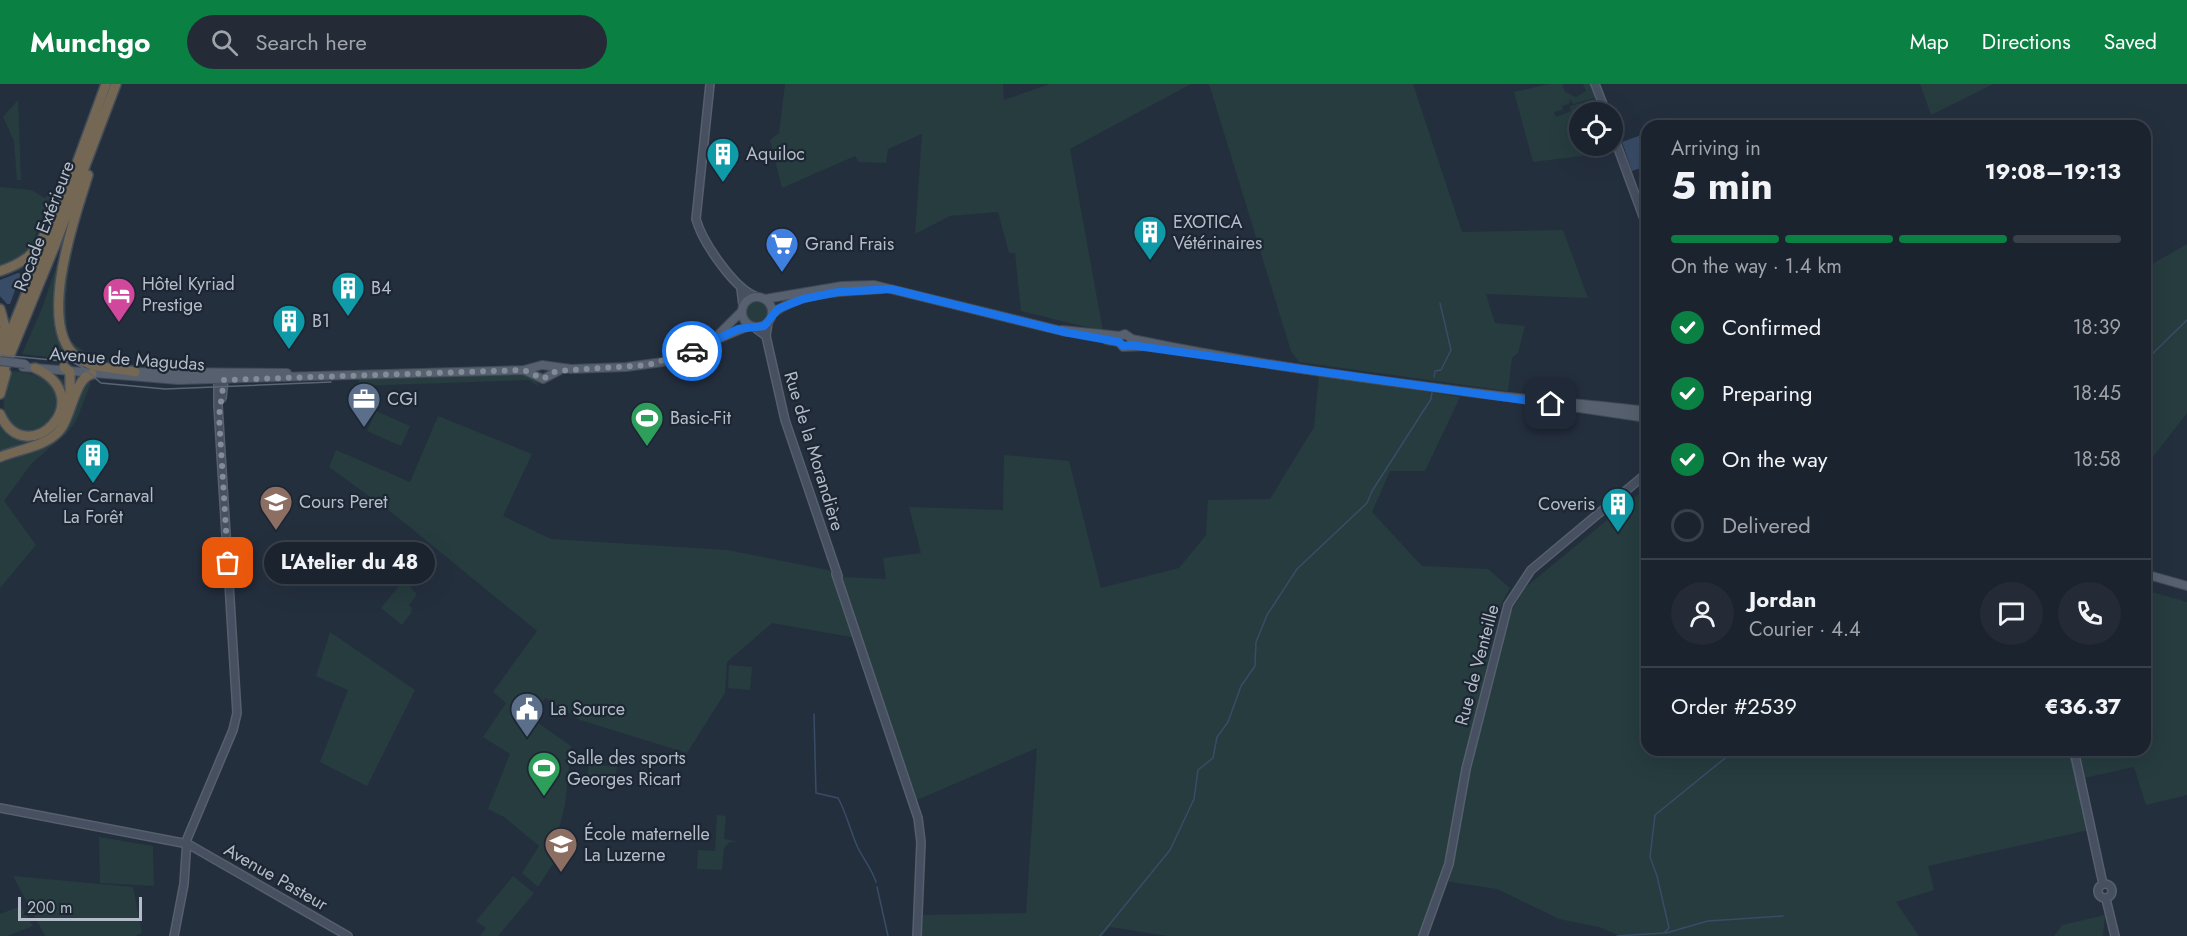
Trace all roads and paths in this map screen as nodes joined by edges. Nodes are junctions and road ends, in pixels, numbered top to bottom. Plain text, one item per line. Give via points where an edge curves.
1 (106, 84) edge
2 (116, 84) edge
3 (710, 84) edge
4 (1595, 84) edge
5 (1602, 102) edge
6 (100, 128) junction
7 (1621, 156) edge
8 (62, 204) junction
9 (1641, 210) edge
10 (0, 271) edge
11 (741, 289) junction
12 (891, 289) junction
13 (762, 298) junction
14 (0, 309) edge
15 (742, 309) junction
16 (772, 314) junction
17 (768, 323) junction
18 (752, 326) junction
19 (766, 336) junction
20 (713, 340) junction
21 (15, 345) junction
22 (0, 348) edge
23 (0, 362) edge
24 (24, 365) junction
25 (546, 366) junction
26 (35, 368) junction
27 (67, 369) junction
28 (571, 369) junction
29 (536, 371) junction
30 (135, 372) junction
31 (360, 373) junction
32 (92, 374) junction
33 (549, 375) junction
34 (224, 376) junction
35 (0, 379) edge
36 (0, 394) edge
37 (1499, 396) junction
38 (70, 406) junction
39 (1641, 410) edge
40 (0, 414) edge
41 (1641, 417) edge
42 (0, 457) edge
43 (1641, 478) edge
44 (2151, 576) edge
45 (2187, 586) edge
46 (2075, 756) edge
47 (0, 808) edge
48 (188, 844) junction
49 (174, 936) edge
50 (348, 936) edge
51 (917, 936) edge
52 (1422, 936) edge
53 (2115, 936) edge

1 - 8 highway
2 - 6 highway, Rocade Extérieure
3 - 11 street via 696,219 703,237
4 - 5 street
6 - 21 highway, Rocade Extérieure
6 - 30 highway via 102,135 70,233 60,293 60,329 66,346 83,362
7 - 9 street
8 - 10 highway via 55,208 44,236 28,258
8 - 23 highway
11 - 13 street
11 - 15 street
12 - 13 main road via 849,285
12 - 16 main road via 814,296
12 - 37 main road via 1062,330 1120,339 1125,334 1131,342
13 - 15 main road via 749,298
13 - 16 main road via 771,306
14 - 22 highway via 5,327
15 - 18 main road via 743,320
15 - 20 main road
16 - 17 main road
17 - 18 main road
17 - 19 street, Rue de la Morandière
18 - 19 street
18 - 20 main road
19 - 51 street, Rue de la Morandière via 788,428 912,811 919,853
20 - 28 main road via 663,363
21 - 35 highway, Rocade Extérieure
21 - 36 highway
23 - 24 main road, Avenue de Magudas, bridge
24 - 26 main road, Avenue de Magudas
24 - 27 main road, Avenue de Magudas
25 - 28 main road
25 - 29 main road
25 - 33 main road
26 - 27 main road, Avenue de Magudas
26 - 40 highway via 50,378 60,392 61,411 55,424 39,435 25,436 9,429
27 - 30 main road, Avenue de Magudas
27 - 32 main road, Avenue de Magudas
27 - 38 highway
28 - 33 main road
29 - 31 main road, Avenue de Magudas
29 - 33 main road via 543,379
30 - 34 main road, Avenue de Magudas
31 - 34 main road, Avenue de Magudas
31 - 34 main road, Avenue de Magudas
32 - 34 main road, Avenue de Magudas via 169,380
32 - 38 highway via 82,380
34 - 48 street via 219,416 237,713
37 - 39 main road
37 - 41 main road
38 - 42 highway via 60,430 50,438
43 - 52 street, Rue de Venteille via 1531,570 1508,605 1466,768 1451,851
44 - 45 main road
46 - 53 street via 2103,884 2097,894 2106,899
47 - 48 street, Avenue Pasteur
48 - 49 street
48 - 50 street, Avenue Pasteur

